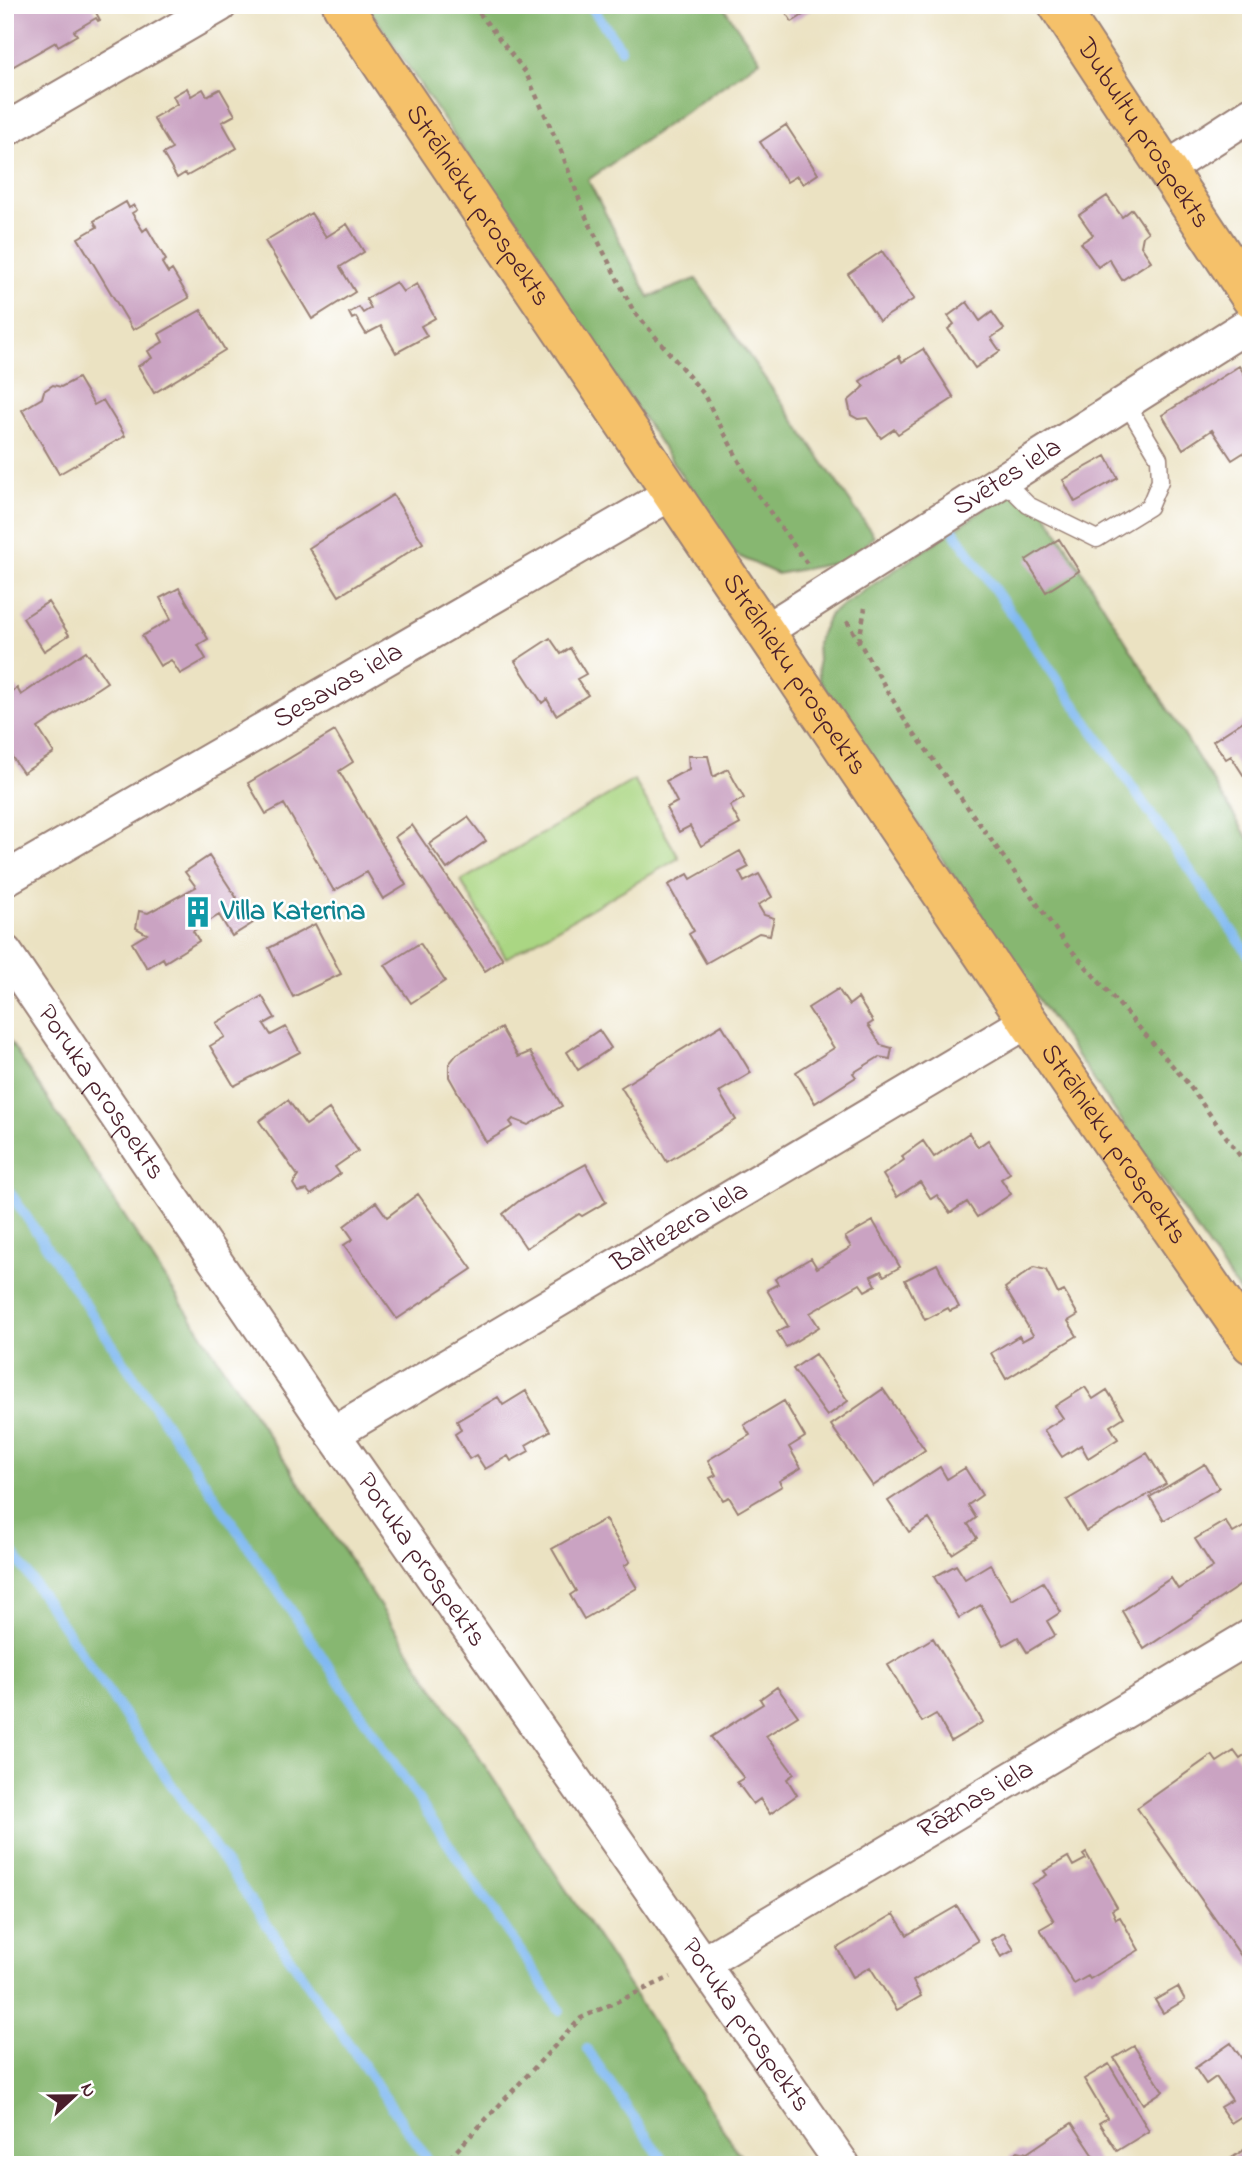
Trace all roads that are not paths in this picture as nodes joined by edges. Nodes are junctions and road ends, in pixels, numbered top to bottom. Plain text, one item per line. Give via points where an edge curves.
1 (220, 5) edge
2 (342, 5) edge
3 (1058, 5) edge
4 (1251, 114) edge
5 (5, 130) edge
6 (1166, 169) junction
7 (1251, 298) edge
8 (1251, 323) edge
9 (1126, 403) junction
10 (1004, 481) junction
11 (670, 494) junction
12 (765, 631) junction
13 (5, 878) edge
14 (5, 951) edge
15 (1028, 1021) junction
16 (1251, 1344) edge
17 (333, 1434) junction
18 (1251, 1636) edge
19 (703, 1963) junction
20 (843, 2165) edge

1 - 5 street
2 - 11 main road, Strēlnieku prospekts
3 - 6 main road, Dubultu prospekts
4 - 6 street
6 - 7 main road, Dubultu prospekts
8 - 9 street, Svētes iela
9 - 10 street, Svētes iela
9 - 10 lane via 1159,458 1160,481 1149,507 1097,539 1028,505
10 - 12 street, Svētes iela
11 - 12 main road, Strēlnieku prospekts
11 - 13 street, Sesavas iela
12 - 15 main road, Strēlnieku prospekts
14 - 17 street, Poruka prospekts
15 - 16 main road, Strēlnieku prospekts
15 - 17 street, Baltezera iela
17 - 19 street, Poruka prospekts
18 - 19 street, Rāznas iela
19 - 20 street, Poruka prospekts

